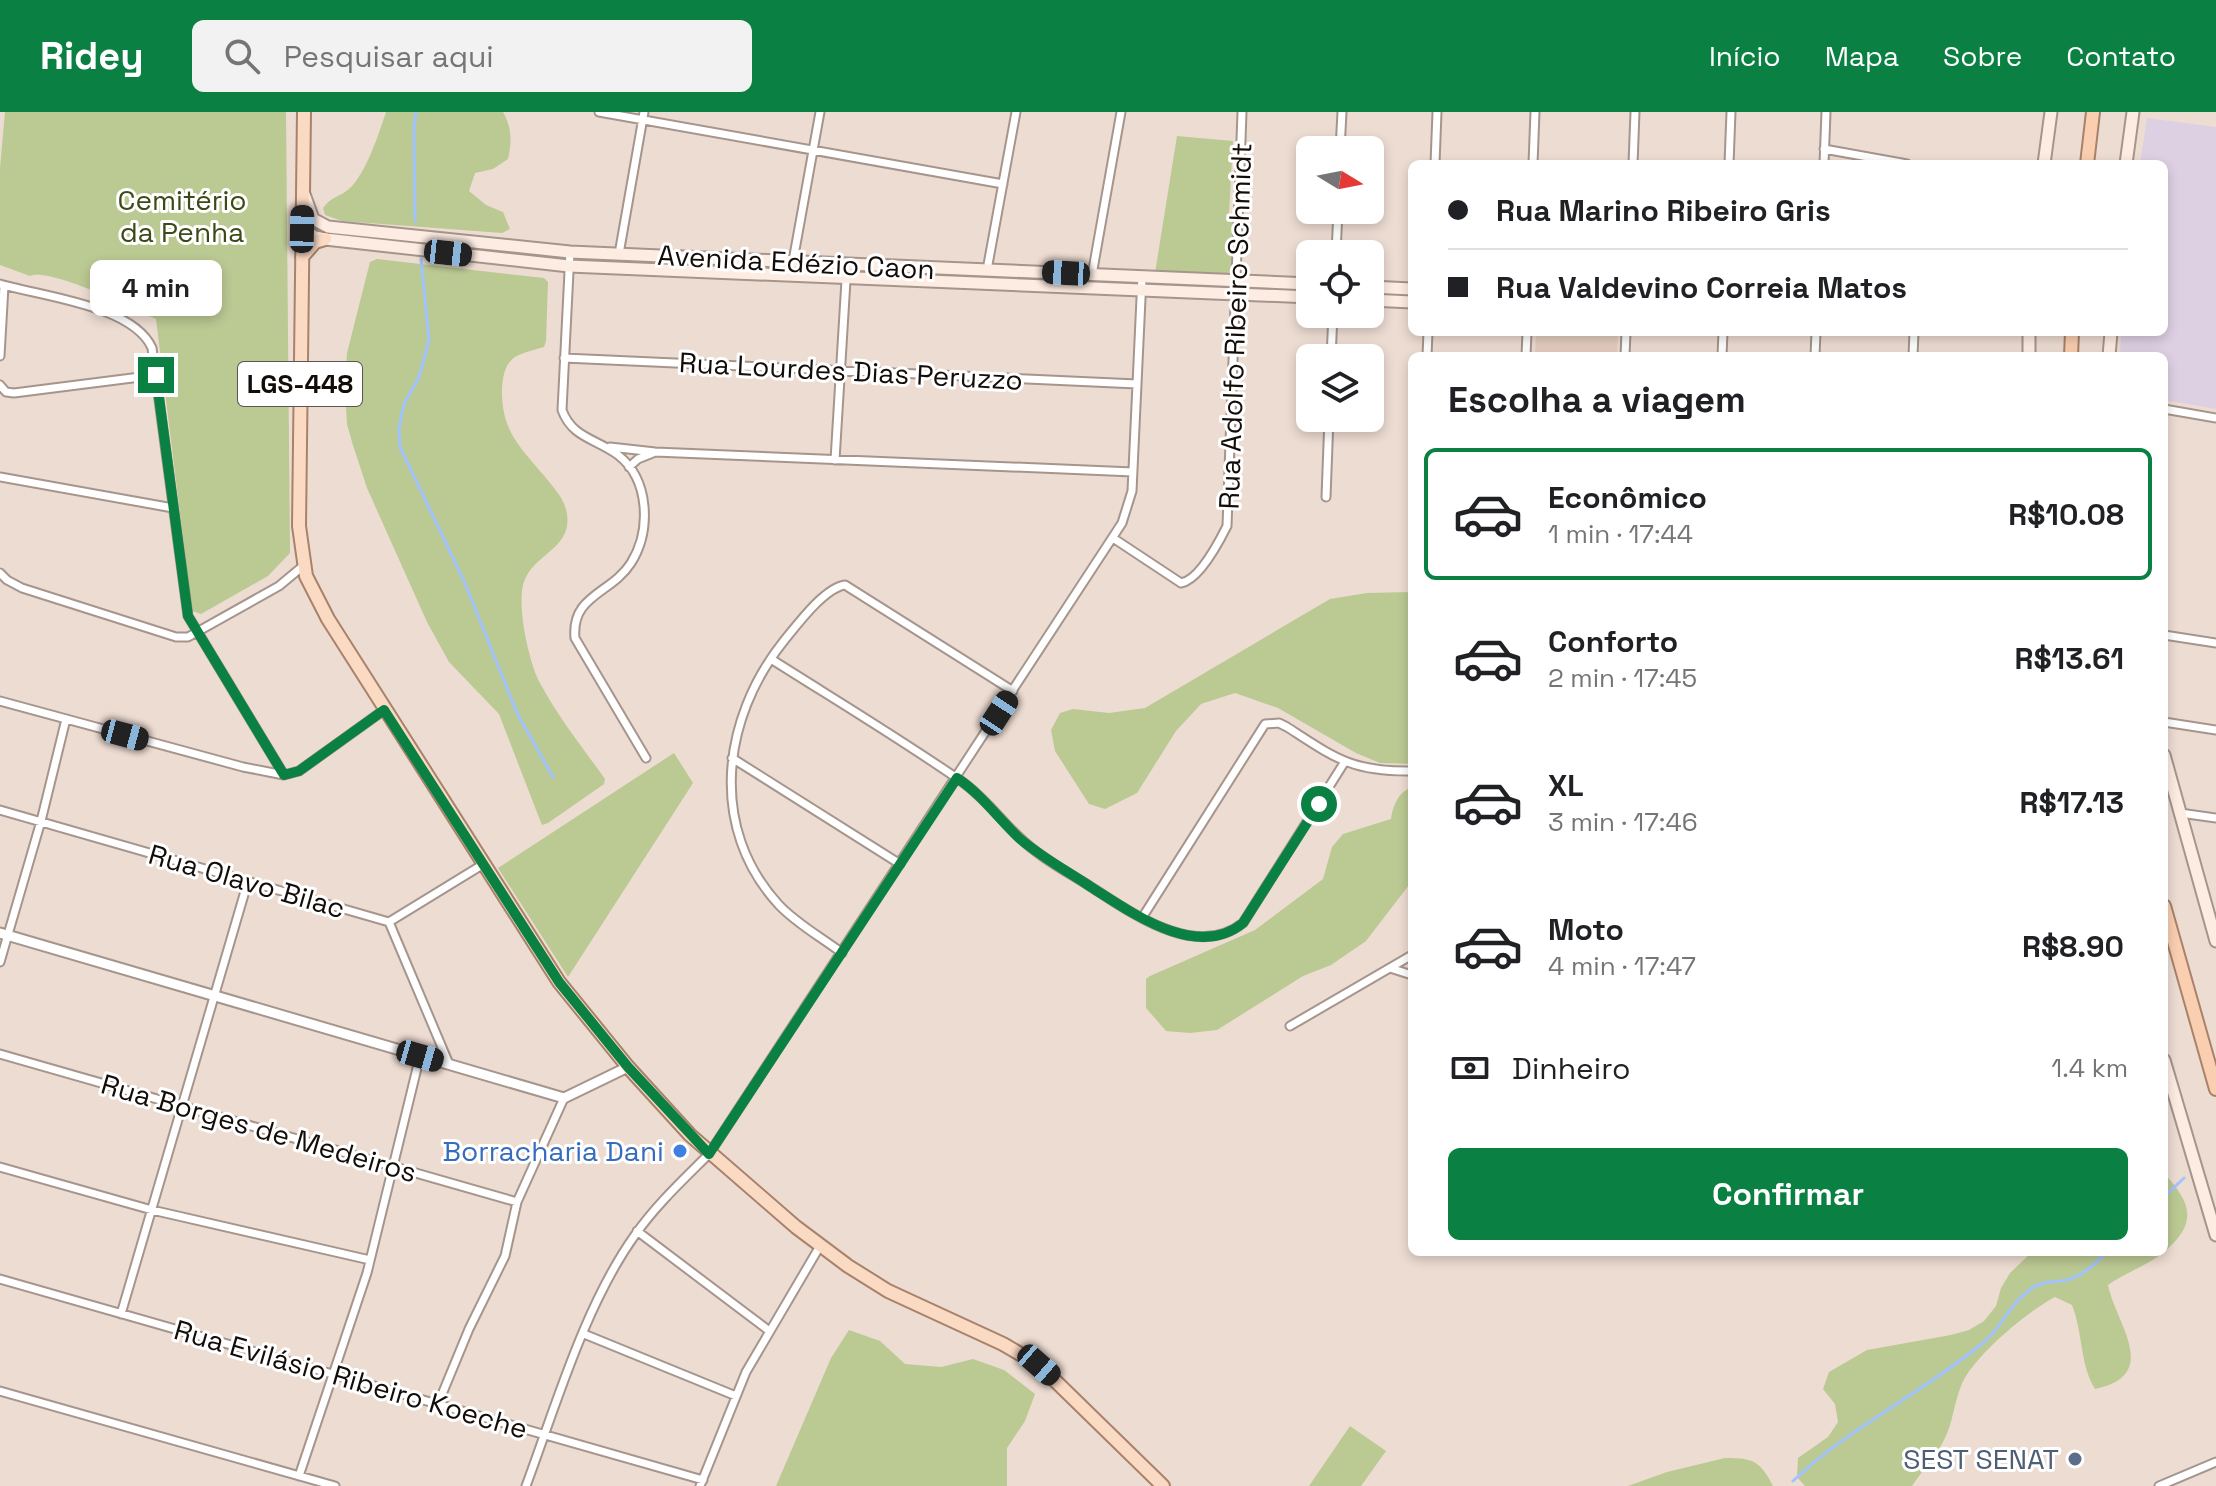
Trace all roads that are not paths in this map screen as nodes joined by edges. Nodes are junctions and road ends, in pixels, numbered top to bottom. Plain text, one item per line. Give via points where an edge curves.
1 (304, 112) edge
2 (599, 112) edge
3 (820, 112) edge
4 (1016, 112) edge
5 (1121, 112) edge
6 (1242, 112) edge
7 (1342, 112) edge
8 (1437, 112) edge
9 (1535, 112) edge
10 (1635, 112) edge
11 (1731, 112) edge
12 (1826, 112) edge
13 (2051, 112) edge
14 (2093, 112) edge
15 (2133, 112) edge
16 (643, 116) edge
17 (1341, 136) edge
18 (1824, 149) junction
19 (813, 150) junction
20 (1435, 160) edge
21 (1533, 160) edge
22 (1633, 160) edge
23 (1729, 160) edge
24 (1824, 160) edge
25 (1885, 160) edge
26 (2045, 160) edge
27 (2087, 160) edge
28 (2127, 160) edge
29 (1003, 184) junction
30 (303, 192) junction
31 (302, 229) junction
32 (325, 239) junction
33 (570, 252) junction
34 (619, 254) junction
35 (302, 257) junction
36 (793, 261) junction
37 (847, 264) junction
38 (569, 266) junction
39 (987, 270) junction
40 (1092, 275) junction
41 (846, 277) junction
42 (1142, 277) junction
43 (1237, 281) junction
44 (1296, 283) edge
45 (2, 285) edge
46 (1384, 288) edge
47 (1408, 289) edge
48 (1142, 290) junction
49 (1236, 294) junction
50 (1296, 296) edge
51 (1384, 301) edge
52 (1408, 302) edge
53 (0, 356) edge
54 (564, 358) junction
55 (840, 370) junction
56 (156, 375) junction
57 (1137, 384) junction
58 (0, 387) edge
59 (2168, 410) edge
60 (2216, 418) edge
61 (1328, 432) edge
62 (604, 446) junction
63 (655, 452) junction
64 (835, 460) junction
65 (629, 467) junction
66 (1133, 472) junction
67 (0, 477) edge
68 (0, 489) edge
69 (1326, 497) dead end
70 (173, 508) junction
71 (1113, 538) junction
72 (303, 566) junction
73 (0, 573) edge
74 (199, 633) junction
75 (2168, 636) edge
76 (2216, 643) edge
77 (771, 659) junction
78 (1013, 691) junction
79 (0, 701) edge
80 (384, 710) junction
81 (66, 719) junction
82 (2168, 723) edge
83 (2216, 730) edge
84 (646, 758) dead end
85 (732, 758) junction
86 (1344, 763) junction
87 (2168, 770) edge
88 (1408, 771) edge
89 (284, 775) junction
90 (957, 778) junction
91 (0, 810) edge
92 (2180, 813) junction
93 (2216, 818) edge
94 (41, 821) junction
95 (900, 864) junction
96 (482, 865) junction
97 (248, 881) junction
98 (2211, 907) edge
99 (1142, 918) junction
100 (2168, 920) edge
101 (389, 922) junction
102 (4, 934) edge
103 (2216, 941) edge
104 (842, 953) junction
105 (1408, 957) edge
106 (0, 962) edge
107 (1390, 968) junction
108 (1408, 974) edge
109 (215, 996) junction
110 (1290, 1026) dead end
111 (0, 1054) edge
112 (420, 1056) junction
113 (449, 1064) junction
114 (628, 1067) junction
115 (2168, 1073) edge
116 (2216, 1089) edge
117 (564, 1098) junction
118 (182, 1106) junction
119 (709, 1154) junction
120 (0, 1167) edge
121 (393, 1167) junction
122 (517, 1202) junction
123 (152, 1210) junction
124 (637, 1231) junction
125 (2216, 1235) edge
126 (820, 1246) junction
127 (370, 1260) junction
128 (0, 1279) edge
129 (121, 1314) junction
130 (768, 1330) junction
131 (584, 1334) junction
132 (333, 1374) junction
133 (0, 1391) edge
134 (736, 1396) junction
135 (438, 1404) junction
136 (545, 1435) junction
137 (2216, 1462) edge
138 (299, 1476) junction
139 (701, 1483) edge
140 (335, 1486) edge
141 (526, 1486) edge
142 (1163, 1486) edge
143 (2159, 1486) edge

1 - 30 main road, LGS-448
2 - 16 street
3 - 19 street
4 - 29 street
5 - 40 street
6 - 43 street, Rua Adolfo Ribeiro Schmidt
7 - 17 street
8 - 20 street
9 - 21 street
10 - 22 street
11 - 23 street
12 - 18 street
13 - 26 main road
14 - 27 highway
15 - 28 main road
16 - 19 street
16 - 34 street
18 - 24 street
18 - 25 street
19 - 29 street
19 - 36 street
29 - 39 street
30 - 31 main road, LGS-448
30 - 33 main road, Avenida Edézio Caon via 313,219 328,227
31 - 32 main road, Avenida Edézio Caon
31 - 35 main road, LGS-448
32 - 35 main road
32 - 38 main road, Avenida Edézio Caon
33 - 34 main road, Avenida Edézio Caon
33 - 38 street
34 - 36 main road, Avenida Edézio Caon
35 - 72 main road, LGS-448
36 - 37 main road, Avenida Edézio Caon
37 - 39 main road, Avenida Edézio Caon
37 - 41 street
38 - 41 main road, Avenida Edézio Caon
38 - 54 street
39 - 40 main road, Avenida Edézio Caon
40 - 42 main road, Avenida Edézio Caon
41 - 48 main road, Avenida Edézio Caon
41 - 55 street
42 - 43 main road, Avenida Edézio Caon
42 - 48 street
43 - 44 main road, Avenida Edézio Caon
43 - 49 street, Rua Adolfo Ribeiro Schmidt
45 - 53 street
45 - 56 street via 84,304 125,322 147,336
46 - 47 main road
48 - 49 main road, Avenida Edézio Caon
48 - 57 street
49 - 50 main road, Avenida Edézio Caon
49 - 71 street, Rua Adolfo Ribeiro Schmidt via 1229,515 1223,534 1193,579 1181,583
51 - 52 main road
54 - 55 street, Rua Lourdes Dias Peruzzo
54 - 62 street via 565,419 578,434
55 - 57 street, Rua Lourdes Dias Peruzzo
55 - 64 street
56 - 58 street via 14,393
56 - 70 street
57 - 66 street
59 - 60 street
61 - 69 street
62 - 63 street
62 - 65 street
63 - 64 street
63 - 65 street
64 - 66 street
65 - 84 street via 643,497 641,543 620,577 580,608 574,626 579,647
66 - 71 street via 1131,501
67 - 68 street
67 - 70 street
70 - 74 street via 186,606
71 - 78 street
72 - 74 street
72 - 80 main road, LGS-448 via 319,605
73 - 74 street via 22,588 176,637
74 - 89 street
75 - 76 street
77 - 78 street via 814,606 845,585
77 - 85 street via 751,691
77 - 90 street
78 - 90 street
79 - 81 street
80 - 89 street via 299,771
80 - 96 main road, LGS-448
81 - 89 street
81 - 94 street
82 - 83 street
85 - 95 street
85 - 104 street via 733,816 756,873 780,906
86 - 88 street
86 - 99 street via 1236,929 1202,935 1163,929
86 - 99 street via 1287,727 1271,723 1260,729
87 - 92 main road
90 - 95 street
90 - 99 street via 1042,856
91 - 94 street, Rua Olavo Bilac
92 - 93 street
92 - 98 main road
94 - 97 street, Rua Olavo Bilac
94 - 102 street
95 - 104 street
96 - 101 street
96 - 114 main road, LGS-448 via 559,982
97 - 101 street, Rua Olavo Bilac
97 - 109 street
98 - 103 main road
100 - 116 highway
101 - 113 street
102 - 106 street
102 - 109 street
104 - 119 street
105 - 107 street
107 - 108 street
107 - 110 street
109 - 112 street
109 - 118 street
111 - 118 street, Rua Borges de Medeiros
112 - 113 street
112 - 121 street
113 - 117 street
114 - 117 street
114 - 119 main road, LGS-448
115 - 125 main road
117 - 122 street
118 - 121 street, Rua Borges de Medeiros
118 - 123 street
119 - 124 street
119 - 126 main road, LGS-448
120 - 123 street
121 - 122 street, Rua Borges de Medeiros
121 - 127 street
122 - 135 street via 505,1256
123 - 127 street
123 - 129 street
124 - 130 street
124 - 131 street
126 - 130 street
126 - 142 main road, LGS-448 via 888,1291 1039,1365
127 - 132 street
128 - 129 street, Rua Evilásio Ribeiro Koeche
129 - 132 street, Rua Evilásio Ribeiro Koeche
130 - 134 street
131 - 134 street
131 - 136 street
132 - 135 street, Rua Evilásio Ribeiro Koeche
132 - 138 street
133 - 138 street
134 - 139 street
135 - 136 street, Rua Evilásio Ribeiro Koeche
136 - 139 street, Rua Evilásio Ribeiro Koeche
136 - 141 street
137 - 143 street
138 - 140 street

